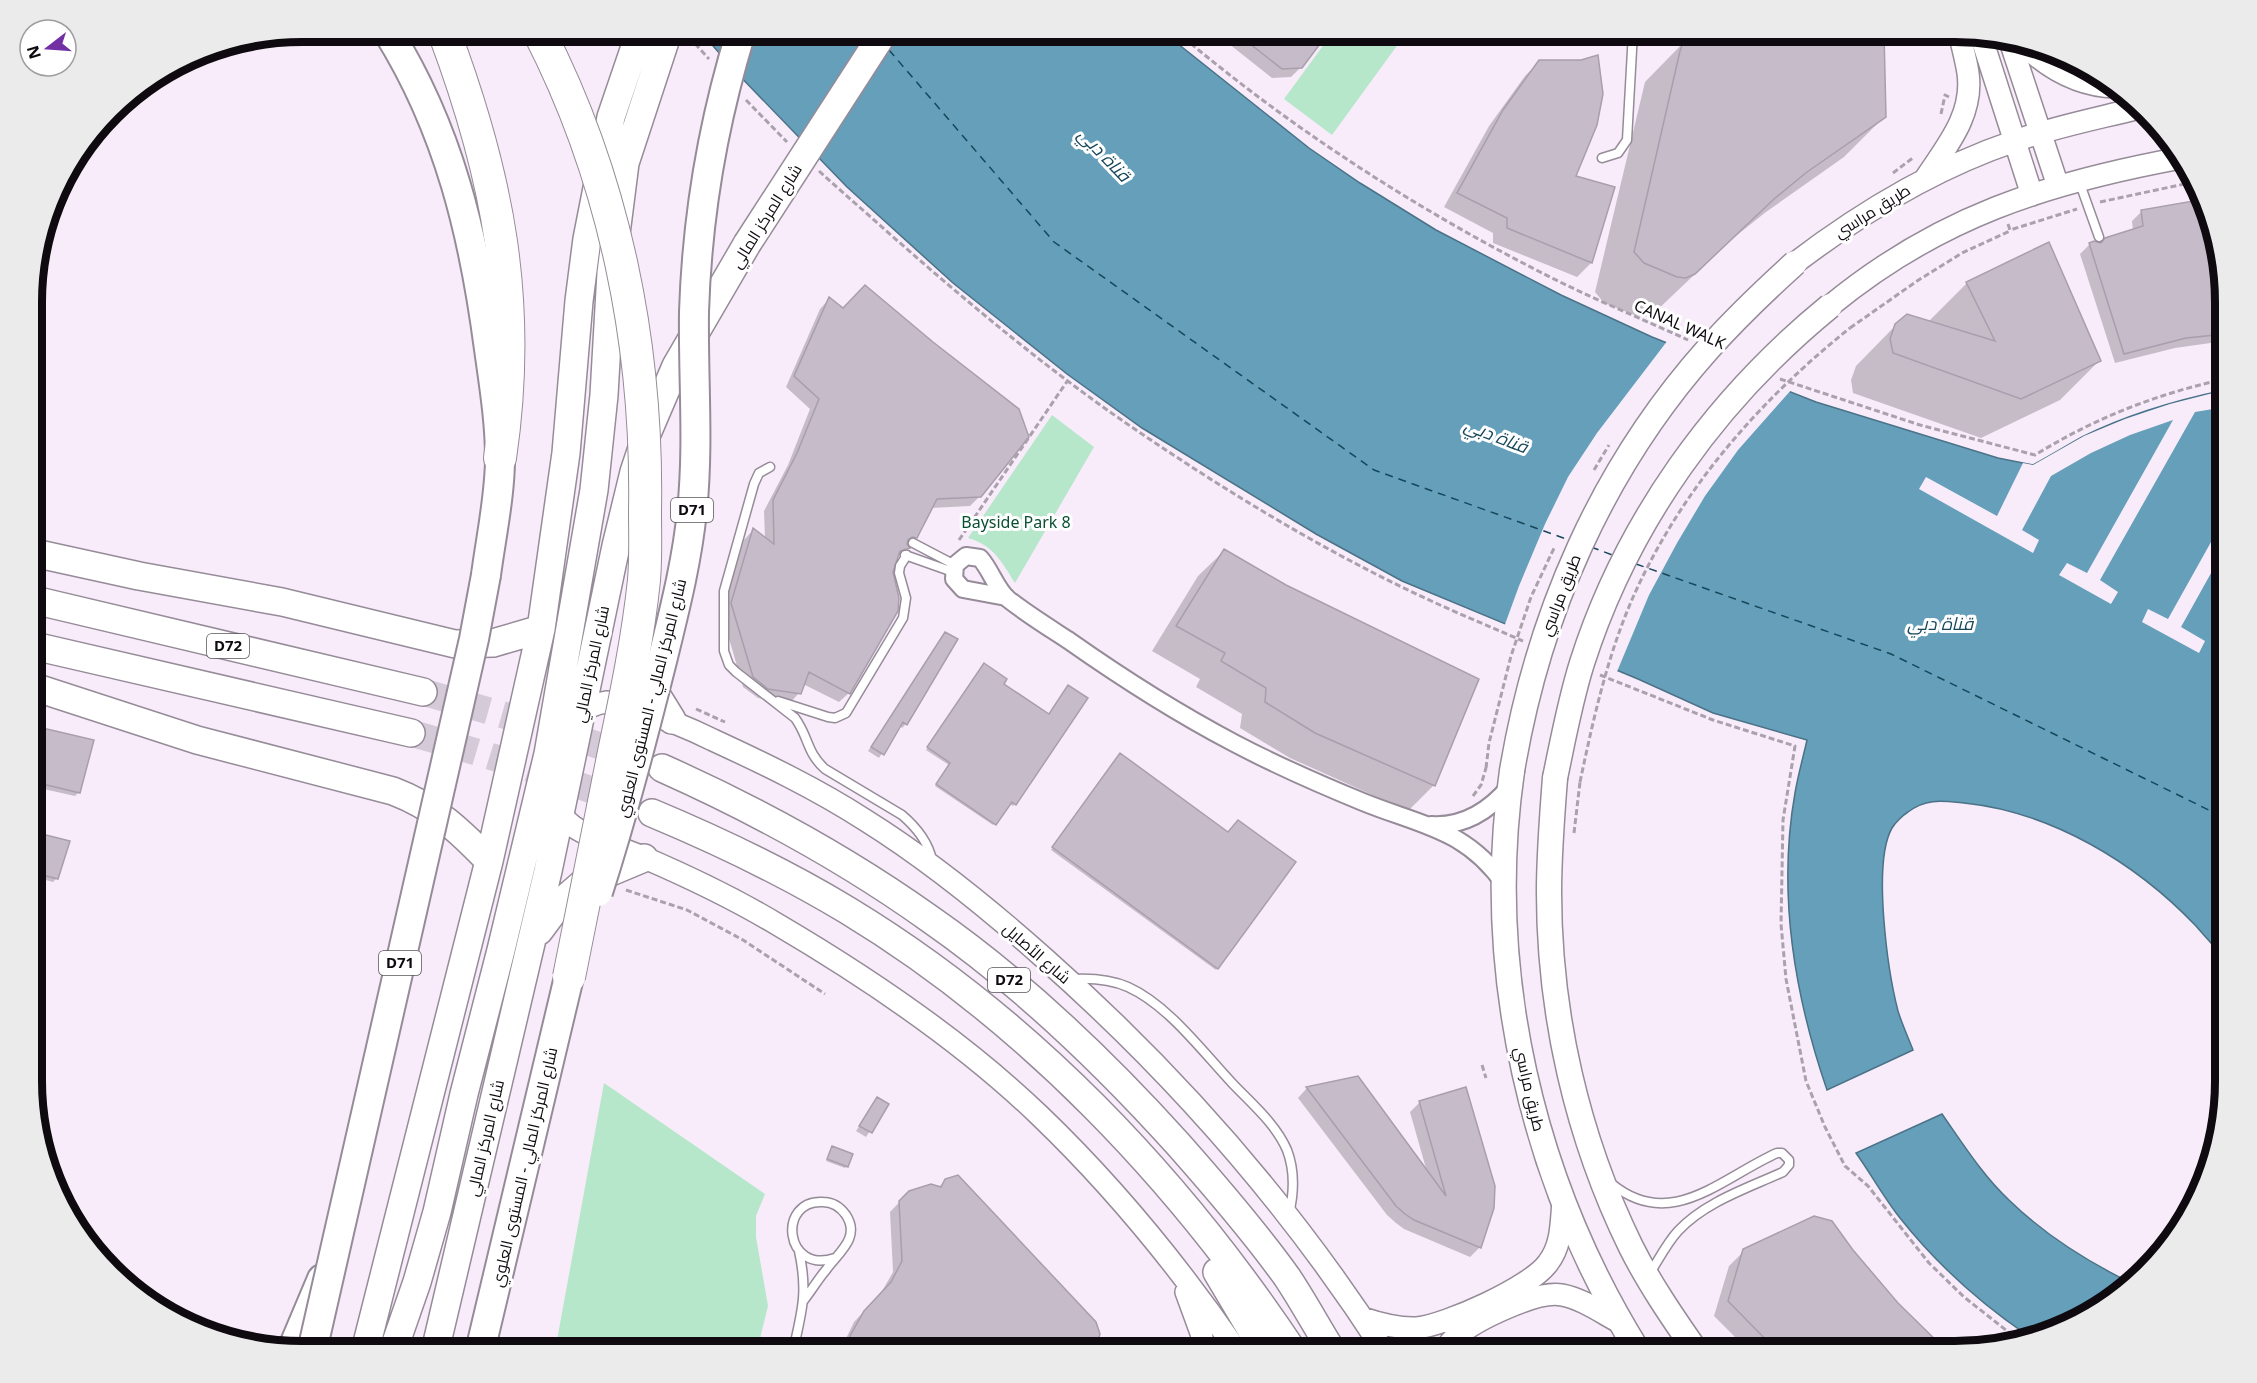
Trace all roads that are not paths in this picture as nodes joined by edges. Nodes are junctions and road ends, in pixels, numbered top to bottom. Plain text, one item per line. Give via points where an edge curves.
1 (394, 42) edge
2 (447, 42) edge
3 (544, 42) edge
4 (637, 42) edge
5 (664, 42) edge
6 (738, 42) edge
7 (878, 42) edge
8 (1632, 42) edge
9 (1961, 42) edge
10 (1983, 44) edge
11 (2013, 49) edge
12 (2035, 55) edge
13 (2098, 84) edge
14 (2130, 110) edge
15 (2040, 133) junction
16 (2014, 141) junction
17 (1602, 158) dead end
18 (2173, 160) edge
19 (1925, 179) junction
20 (2079, 181) junction
21 (2058, 186) junction
22 (2032, 195) junction
23 (2099, 237) dead end
24 (1795, 263) joint
25 (1830, 306) joint
26 (500, 458) junction
27 (770, 467) dead end
28 (913, 543) dead end
29 (616, 546) junction
30 (42, 555) edge
31 (955, 568) junction
32 (1006, 597) junction
33 (42, 602) edge
34 (542, 629) junction
35 (42, 648) edge
36 (561, 676) junction
37 (588, 681) junction
38 (42, 690) edge
39 (423, 692) tunnel mouth
40 (771, 699) junction
41 (581, 711) junction
42 (672, 720) junction
43 (411, 733) tunnel mouth
44 (548, 754) junction
45 (662, 768) dead end
46 (1511, 779) junction
47 (652, 813) tunnel mouth
48 (561, 815) junction
49 (1424, 825) junction
50 (644, 858) junction
51 (489, 861) junction
52 (933, 867) junction
53 (1505, 885) junction
54 (532, 942) junction
55 (569, 977) junction
56 (1068, 980) junction
57 (1596, 1166) junction
58 (1178, 1197) junction
59 (1563, 1202) junction
60 (1288, 1217) junction
61 (799, 1251) junction
62 (334, 1252) junction
63 (835, 1258) junction
64 (1176, 1269) junction
65 (1648, 1276) junction
66 (1287, 1278) junction
67 (804, 1300) junction
68 (1362, 1318) junction
69 (1621, 1323) junction
70 (295, 1341) edge
71 (314, 1341) edge
72 (368, 1341) edge
73 (397, 1341) edge
74 (438, 1341) edge
75 (483, 1341) edge
76 (795, 1341) edge
77 (1202, 1341) edge
78 (1230, 1341) edge
79 (1258, 1341) edge
80 (1286, 1341) edge
81 (1326, 1341) edge
82 (1343, 1341) edge
83 (1377, 1341) edge
84 (1452, 1341) edge
85 (1632, 1341) edge
86 (1690, 1341) edge

1 - 26 highway via 434,118 459,191 485,320
2 - 26 highway via 481,141 504,251 509,362
3 - 55 highway, bridge via 576,114 623,266 642,392 646,459 644,578 636,643
4 - 34 main road via 611,117 598,178 580,291 567,453
5 - 36 main road via 625,163 613,245 595,478
6 - 55 highway, شارع المركز المالي - المستوى العلوي / D71, bridge via 712,146 699,234 694,314 697,429 685,561 630,786
7 - 29 main road, شارع المركز المالي, bridge via 747,243 676,366 634,472
8 - 17 lane via 1627,140 1618,153
9 - 19 street via 1969,75 1967,106 1958,130
10 - 16 street
11 - 15 street
12 - 13 street via 2070,77
14 - 15 street, طريق مراسي
15 - 16 street, طريق مراسي
15 - 21 street
16 - 19 street, طريق مراسي
16 - 22 street
18 - 20 street
19 - 24 street, طريق مراسي via 1872,209
20 - 21 street
20 - 23 lane
21 - 22 street
22 - 25 street via 1971,217 1912,247
24 - 46 main road, طريق مراسي, bridge via 1736,319 1679,383 1608,489 1570,566 1544,636 1529,687
25 - 57 main road, bridge via 1743,387 1692,450 1647,517 1611,588 1571,701 1555,778 1549,892 1551,948 1571,1080
26 - 62 highway, D71, bridge via 474,639
27 - 40 lane via 759,473 754,484 724,591 724,651 729,665
28 - 31 lane
29 - 37 main road, شارع المركز المالي
29 - 42 main road via 636,654
30 - 34 main road via 282,602 455,644 493,643
31 - 32 street via 954,579 963,589
31 - 32 street via 966,556 980,558
31 - 40 lane via 906,555 899,573 906,598 903,618 846,712 828,717
32 - 49 street via 1146,692 1235,744 1328,788
33 - 39 main road, D72
34 - 51 main road
35 - 43 main road
36 - 37 main road via 570,689 580,688
36 - 44 main road
37 - 41 main road, شارع المركز المالي
38 - 51 main road via 196,740 402,794 458,828
40 - 52 lane via 795,718 809,750 825,769 911,823 926,843
41 - 42 street, شارع الأصايل via 612,702
41 - 44 street via 562,730
41 - 48 main road, شارع المركز المالي
42 - 52 street, شارع الأصايل via 829,798
44 - 48 street via 552,791
44 - 73 main road via 437,1212
45 - 66 main road, D72 via 827,851 931,919 989,963 1119,1082 1204,1174
46 - 49 street via 1487,809 1472,818 1440,826
46 - 53 main road, طريق مراسي
47 - 58 main road, D72 via 801,883 940,973 1066,1080
48 - 50 street via 580,830
48 - 54 main road, شارع المركز المالي
49 - 53 street via 1470,847
50 - 54 main road via 582,884 559,904
50 - 64 street via 710,887 782,926 886,993 963,1051 1067,1142
51 - 72 main road
52 - 56 street, شارع الأصايل
53 - 59 main road, طريق مراسي via 1511,993 1519,1046
54 - 74 main road, شارع المركز المالي
55 - 75 highway, شارع المركز المالي - المستوى العلوي / D71
56 - 60 street, شارع الأصايل via 1180,1090
56 - 60 lane via 1107,980 1144,995 1182,1029 1269,1122 1292,1167
57 - 65 main road via 1619,1222
57 - 65 lane via 1623,1193 1660,1204 1685,1200 1778,1153 1789,1160 1783,1172 1695,1216 1677,1232
58 - 79 main road via 1195,1237
58 - 80 main road, D72
59 - 68 street via 1558,1244 1549,1263 1507,1293 1431,1325 1400,1328
59 - 69 main road, طريق مراسي
60 - 68 street, شارع الأصايل
61 - 63 lane via 816,1261
61 - 63 lane via 792,1232 798,1212 817,1202 829,1202 847,1216 851,1228 850,1240
61 - 67 lane
62 - 70 highway, bridge
62 - 71 highway, D71, bridge
63 - 67 lane
64 - 77 street
64 - 78 street
65 - 86 main road
66 - 81 main road, D72
66 - 82 main road
67 - 76 lane
68 - 83 street, شارع الأصايل
69 - 84 street via 1573,1297 1546,1294 1470,1327
69 - 85 main road, طريق مراسي

